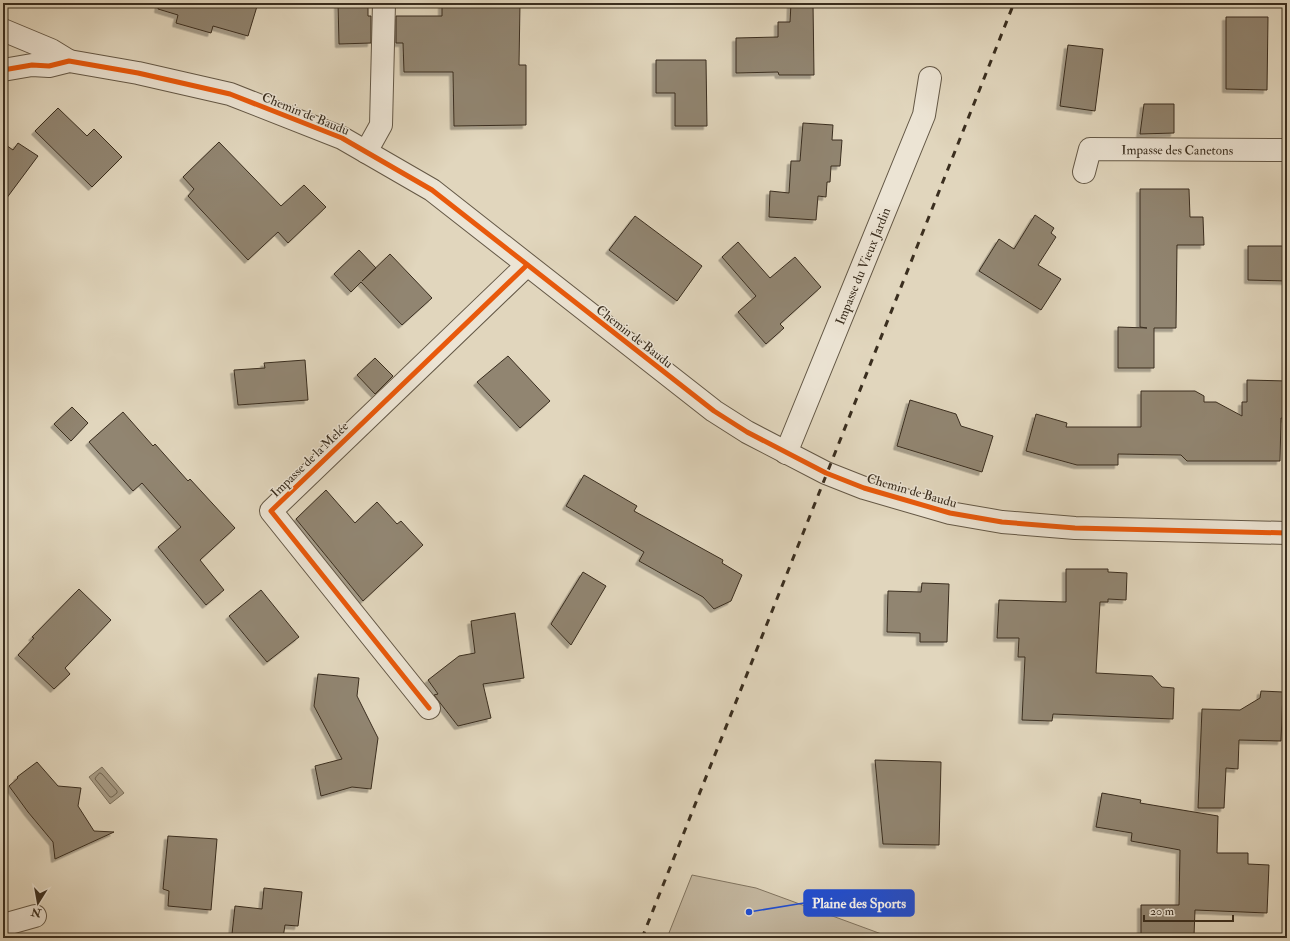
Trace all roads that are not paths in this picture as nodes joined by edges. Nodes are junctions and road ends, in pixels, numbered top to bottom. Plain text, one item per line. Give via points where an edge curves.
1 (384, 3) edge
2 (3, 30) edge
3 (69, 61) junction
4 (3, 70) edge
5 (930, 78) dead end
6 (1287, 150) edge
7 (366, 152) junction
8 (1084, 172) dead end
9 (527, 265) junction
10 (786, 452) junction
11 (1287, 533) edge
12 (429, 708) dead end
13 (35, 916) dead end
14 (3, 925) edge

1 - 7 street via 381,125
2 - 3 street, Chemin de Baudu via 51,50
3 - 4 street, Chemin de Baudu via 49,66 32,65
3 - 7 street, Chemin de Baudu via 138,73 230,94 342,138
5 - 10 street, Impasse du Vieux Jardin via 924,115
6 - 8 street, Impasse des Canetons via 1090,149
7 - 9 street, Chemin de Baudu via 432,190
9 - 10 street, Chemin de Baudu via 714,411
9 - 12 street, Impasse de la Melée via 271,511
10 - 11 street, Chemin de Baudu via 826,473 864,488 950,513 1002,522 1075,528
13 - 14 street

